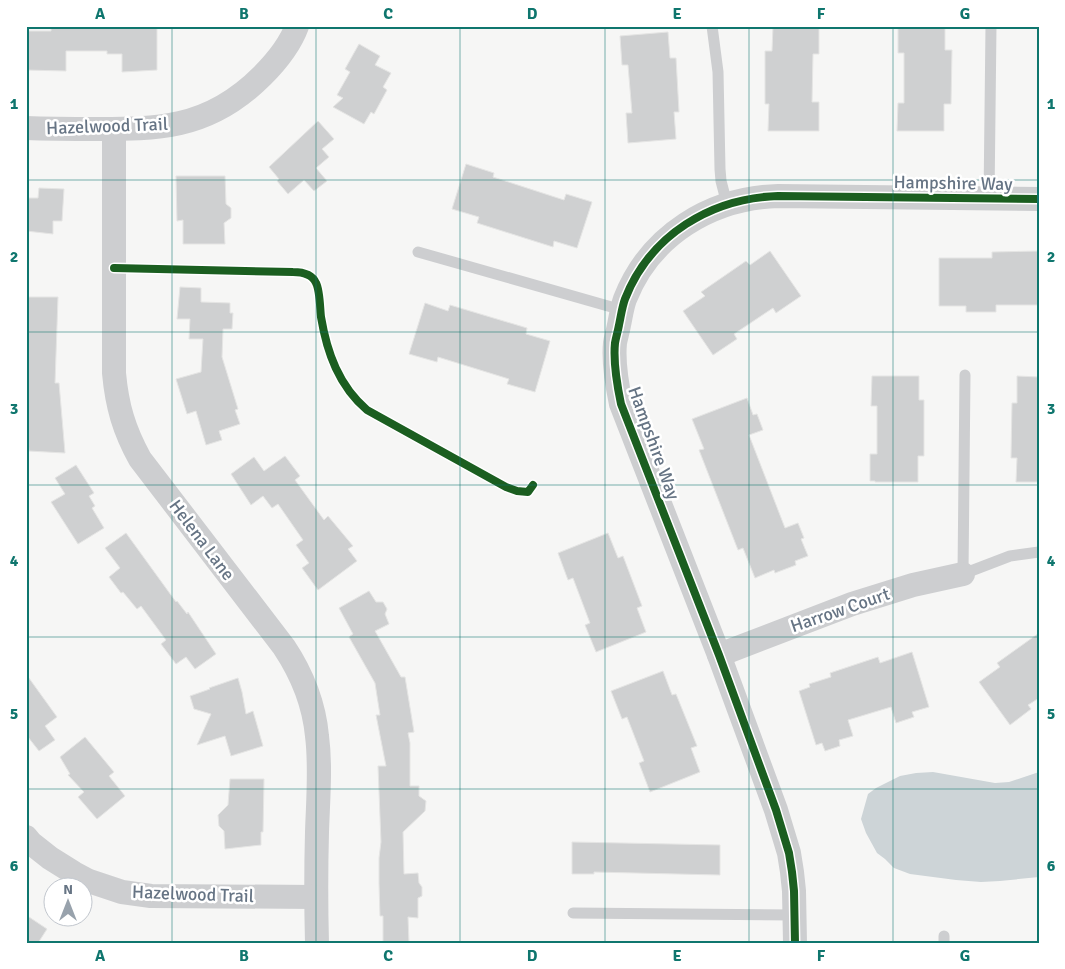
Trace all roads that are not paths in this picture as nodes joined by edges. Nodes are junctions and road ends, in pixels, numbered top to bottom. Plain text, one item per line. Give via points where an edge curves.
1 (297, 26) edge
2 (712, 26) edge
3 (991, 26) edge
4 (26, 128) edge
5 (114, 129) junction
6 (989, 199) junction
7 (1039, 199) edge
8 (727, 204) junction
9 (418, 252) dead end
10 (622, 310) junction
11 (965, 375) dead end
12 (1039, 552) edge
13 (963, 574) junction
14 (719, 655) junction
15 (26, 837) edge
16 (316, 897) junction
17 (573, 913) dead end
18 (795, 915) junction
19 (317, 943) edge
20 (795, 943) edge

1 - 5 street, Hazelwood Trail via 267,71 220,108 180,123
2 - 8 lane via 718,72 721,181
3 - 6 lane
4 - 5 street, Hazelwood Trail
5 - 16 street, Helena Lane via 114,373 117,402 132,446 140,459 284,647 303,682 318,742
6 - 7 street, Hampshire Way
6 - 8 street, Hampshire Way via 772,196
8 - 10 street, Hampshire Way via 698,216 668,237 642,267
9 - 10 lane
10 - 14 street, Hampshire Way via 615,353 621,404
11 - 13 lane
12 - 13 lane via 1010,556
13 - 14 street, Harrow Court via 852,604
14 - 18 street, Hampshire Way via 784,834 792,872
15 - 16 street, Hazelwood Trail via 74,873 122,892 151,896
16 - 19 street, Helena Lane
17 - 18 lane
18 - 20 street, Hampshire Way

